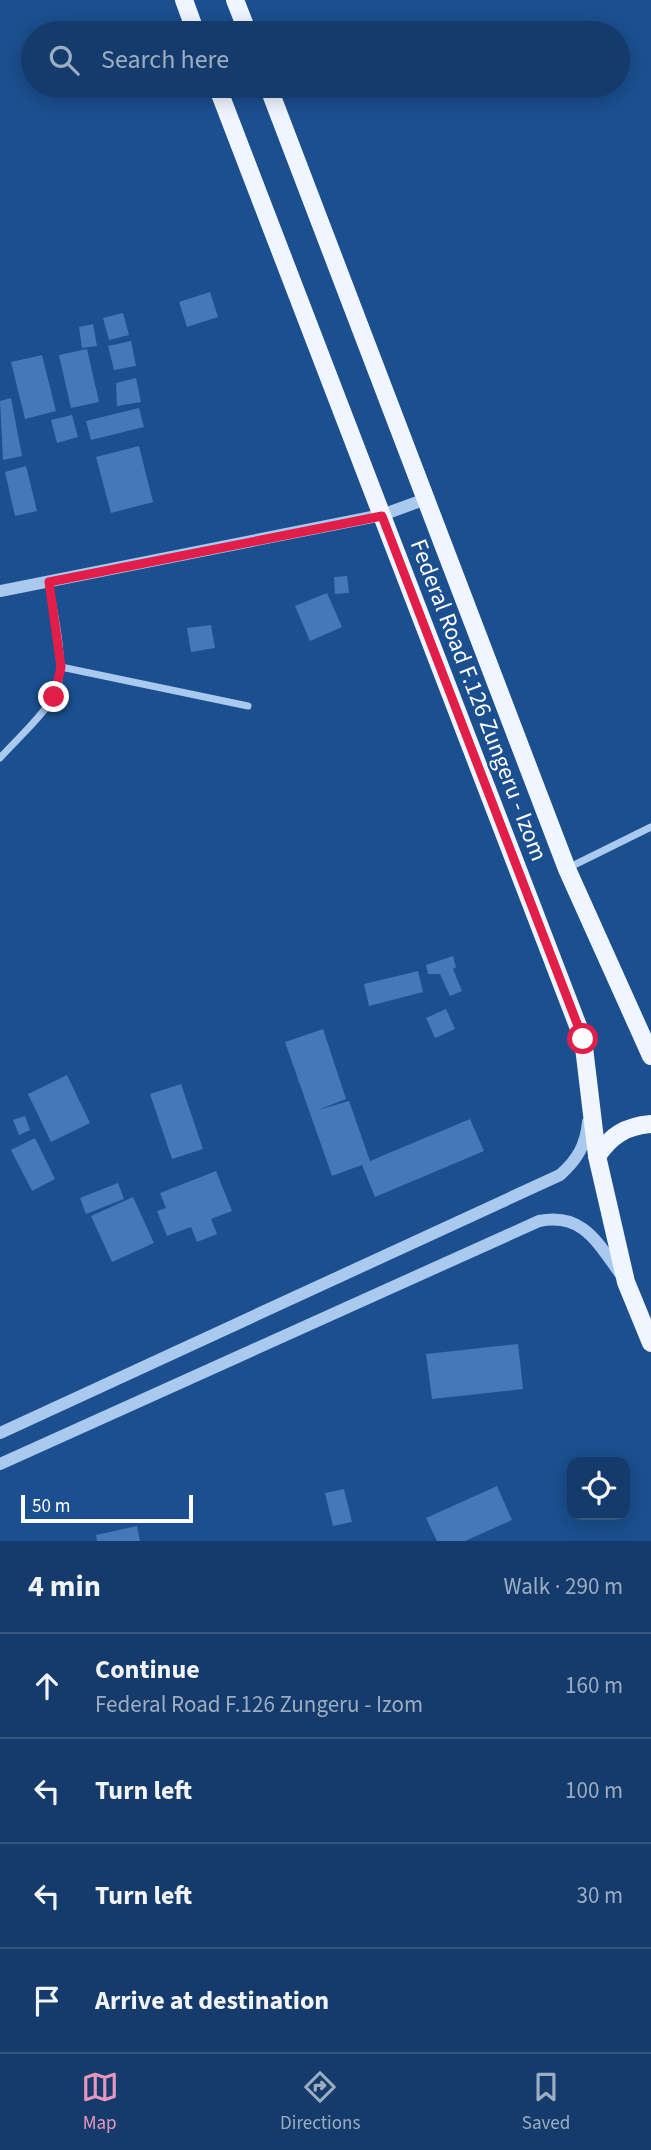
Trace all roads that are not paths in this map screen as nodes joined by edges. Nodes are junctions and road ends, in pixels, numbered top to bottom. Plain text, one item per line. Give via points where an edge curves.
1 (184, 0) edge
2 (235, 0) edge
3 (192, 21) edge
4 (243, 21) edge
5 (221, 98) edge
6 (273, 98) edge
7 (426, 499) junction
8 (382, 516) junction
9 (49, 582) junction
10 (0, 591) edge
11 (61, 667) junction
12 (248, 706) dead end
13 (0, 758) edge
14 (651, 827) edge
15 (567, 869) junction
16 (651, 1056) edge
17 (591, 1097) junction
18 (651, 1124) edge
19 (597, 1156) junction
20 (626, 1282) junction
21 (651, 1343) edge
22 (0, 1433) edge
23 (0, 1464) edge

1 - 3 main road
2 - 4 main road
5 - 8 main road, Federal Road F.126 Zungeru - Izom
6 - 7 main road, Federal Road F.126 Zungeru - Izom
7 - 8 street
7 - 15 main road, Federal Road F.126 Zungeru - Izom
8 - 9 street
8 - 17 main road, Federal Road F.126 Zungeru - Izom via 583,1039
9 - 10 street
9 - 11 street
11 - 12 street
11 - 13 street via 54,697
14 - 15 street
15 - 16 main road, Federal Road F.126 Zungeru - Izom
17 - 19 main road, Federal Road F.126 Zungeru - Izom
17 - 22 street via 583,1145 560,1175
18 - 19 main road via 616,1133
19 - 20 main road, Federal Road F.126 Zungeru - Izom
20 - 21 main road, Federal Road F.126 Zungeru - Izom
20 - 23 street via 590,1233 574,1222 539,1221

